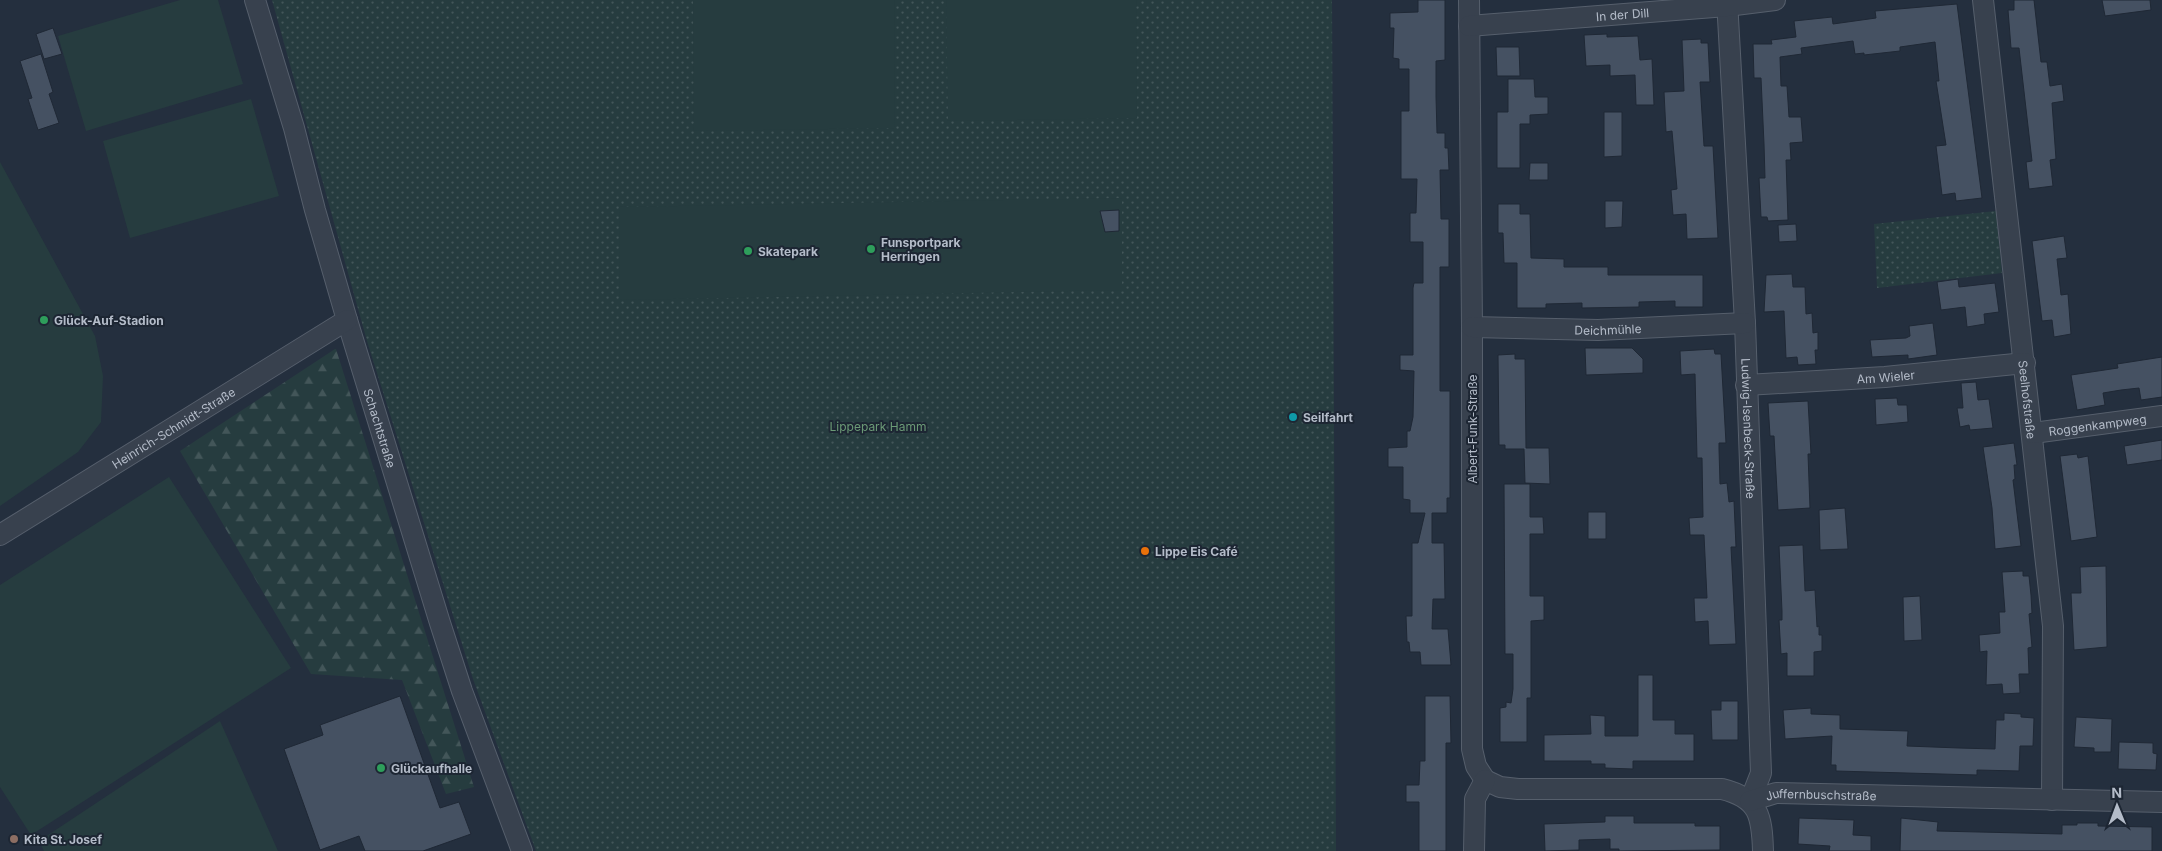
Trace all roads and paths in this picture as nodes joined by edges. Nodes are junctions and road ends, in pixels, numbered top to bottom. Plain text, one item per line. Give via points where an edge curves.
1 (255, 0) edge
2 (1469, 0) edge
3 (1775, 0) edge
4 (1983, 0) edge
5 (1727, 3) edge
6 (1469, 26) junction
7 (347, 320) junction
8 (1745, 323) junction
9 (1472, 327) junction
10 (2025, 363) junction
11 (1746, 385) junction
12 (2162, 416) edge
13 (2033, 433) junction
14 (0, 535) edge
15 (1485, 780) junction
16 (1750, 800) junction
17 (2052, 800) junction
18 (2162, 802) edge
19 (522, 851) edge
20 (1474, 851) edge
21 (1763, 851) edge

1 - 7 street, Schachtstraße
2 - 6 street, Albert-Funk-Straße
3 - 5 street, In der Dill
4 - 10 street, Seelhofstraße
5 - 6 street, In der Dill
5 - 8 street, Ludwig-Isenbeck-Straße
6 - 9 street, Albert-Funk-Straße
7 - 14 street, Heinrich-Schmidt-Straße
7 - 19 street, Schachtstraße via 462,691
8 - 9 street, Deichmühle via 1598,330
8 - 11 street, Ludwig-Isenbeck-Straße
9 - 15 street, Albert-Funk-Straße via 1472,749 1476,766
10 - 11 street, Am Wieler via 1885,377
10 - 13 street, Seelhofstraße
11 - 16 street, Ludwig-Isenbeck-Straße via 1761,773
12 - 13 street, Roggenkampweg
13 - 17 street, Seelhofstraße via 2054,626
15 - 16 street, Juffernbuschstraße via 1500,787 1518,789 1722,789
15 - 20 street via 1475,799
16 - 17 street, Juffernbuschstraße via 1776,793
16 - 21 street via 1759,814
17 - 18 street, Juffernbuschstraße

